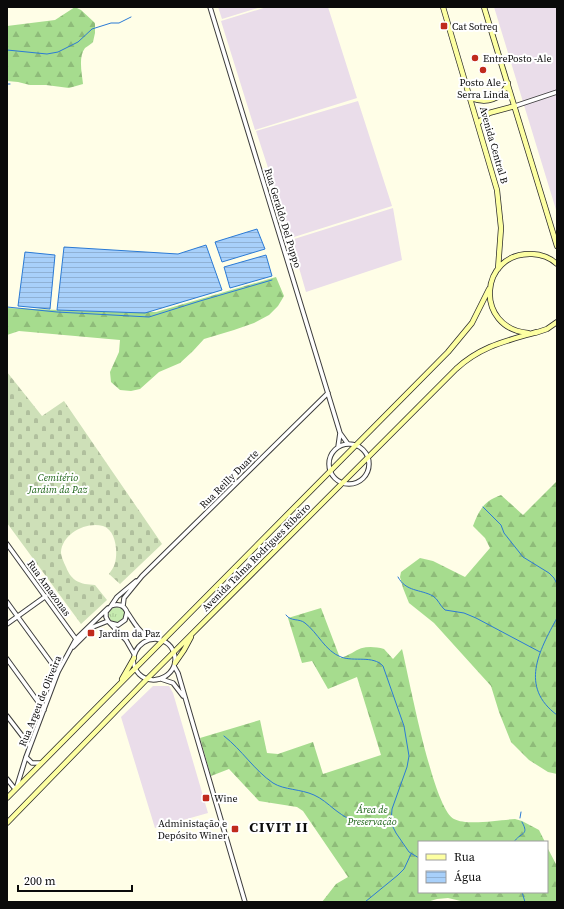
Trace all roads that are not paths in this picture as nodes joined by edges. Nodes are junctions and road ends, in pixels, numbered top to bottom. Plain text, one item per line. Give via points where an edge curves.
1 (210, 7) edge
2 (443, 7) edge
3 (484, 7) edge
4 (508, 83) junction
5 (557, 92) edge
6 (470, 98) junction
7 (515, 106) junction
8 (478, 123) junction
9 (557, 246) edge
10 (557, 264) edge
11 (498, 269) junction
12 (489, 289) junction
13 (557, 322) edge
14 (537, 332) junction
15 (328, 393) junction
16 (340, 434) junction
17 (348, 444) junction
18 (356, 445) junction
19 (338, 447) junction
20 (368, 457) junction
21 (330, 471) junction
22 (342, 482) junction
23 (7, 544) edge
24 (142, 576) junction
25 (46, 596) junction
26 (7, 602) edge
27 (122, 606) junction
28 (109, 607) junction
29 (127, 612) junction
30 (18, 617) junction
31 (109, 622) junction
32 (7, 624) edge
33 (194, 632) junction
34 (155, 639) junction
35 (77, 640) junction
36 (162, 640) junction
37 (69, 651) joint
38 (174, 652) junction
39 (134, 656) junction
40 (7, 659) edge
41 (174, 664) junction
42 (135, 667) junction
43 (58, 672) junction
44 (148, 679) junction
45 (158, 680) junction
46 (121, 682) junction
47 (186, 700) junction
48 (44, 710) junction
49 (7, 716) edge
50 (30, 746) junction
51 (26, 757) junction
52 (41, 764) junction
53 (7, 778) edge
54 (16, 788) junction
55 (7, 798) edge
56 (7, 823) edge
57 (245, 902) edge

1 - 15 street, Rua Geraldo Del Puppo
2 - 6 main road, Avenida Central B
3 - 4 main road
4 - 6 main road via 505,91 496,98 483,101
4 - 7 main road
5 - 7 street
6 - 8 main road, Avenida Central B
7 - 8 main road via 489,114
7 - 9 main road
8 - 11 main road, Avenida Central B via 499,200 501,235
10 - 11 main road, Avenida Central B via 539,254 523,253 509,259
11 - 12 main road, Avenida Central B
12 - 14 main road via 492,308 502,323 519,332
12 - 18 main road, Avenida Talma Rodrigues Ribeiro via 472,323 455,345
13 - 14 main road
14 - 20 main road, Avenida Talma Rodrigues Ribeiro via 488,347 471,356
15 - 16 street, Rua Geraldo Del Puppo
15 - 24 street, Rua Reilly Duarte
16 - 17 street, Rua Geraldo Del Puppo
16 - 19 street, Rua Geraldo Del Puppo
17 - 18 street
17 - 19 street
18 - 20 street
18 - 21 main road, Avenida Talma Rodrigues Ribeiro
19 - 21 street, Rua Geraldo Del Puppo via 330,456
20 - 22 main road, Avenida Talma Rodrigues Ribeiro
20 - 22 street via 369,467 362,478 354,483
21 - 22 street
21 - 36 main road, Avenida Talma Rodrigues Ribeiro
22 - 33 main road, Avenida Talma Rodrigues Ribeiro
23 - 25 street, Rua Amazonas
24 - 27 street, Rua Reilly Duarte via 124,598
24 - 28 street, Rua Reilly Duarte
25 - 30 street
25 - 35 street, Rua Amazonas
26 - 30 street
27 - 28 street via 119,604
27 - 29 street
28 - 31 street via 106,612
28 - 35 street, Rua Reilly Duarte
29 - 31 street via 122,623
29 - 34 street via 141,632
30 - 32 street
30 - 43 street
31 - 35 street, Rua Reilly Duarte via 94,627
31 - 39 street via 126,640
33 - 38 main road, Avenida Talma Rodrigues Ribeiro
33 - 41 main road
34 - 36 street
34 - 39 street via 142,643
35 - 37 street, Rua Reilly Duarte
36 - 38 street
36 - 42 main road, Avenida Talma Rodrigues Ribeiro
37 - 43 street, Rua Argeu de Oliveira
38 - 41 street
38 - 44 main road, Avenida Talma Rodrigues Ribeiro
39 - 42 street
39 - 46 main road
40 - 48 street
41 - 45 street via 166,676
41 - 47 street
42 - 44 street
42 - 46 main road, Avenida Talma Rodrigues Ribeiro
43 - 48 street, Rua Argeu de Oliveira
44 - 45 street
44 - 56 main road, Avenida Talma Rodrigues Ribeiro
45 - 47 street via 174,683
46 - 52 main road, Avenida Talma Rodrigues Ribeiro
47 - 57 street
48 - 50 street, Rua Argeu de Oliveira
49 - 50 street
50 - 51 street, Rua Argeu de Oliveira
51 - 52 street, Rua Argeu de Oliveira via 32,763
51 - 54 street, Rua Argeu de Oliveira
52 - 54 main road, Avenida Talma Rodrigues Ribeiro
53 - 54 street
54 - 55 main road, Avenida Talma Rodrigues Ribeiro

